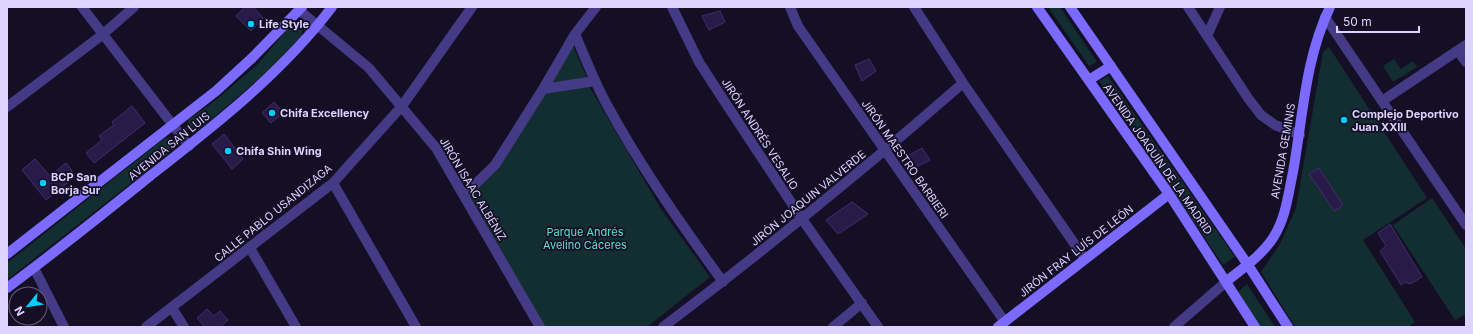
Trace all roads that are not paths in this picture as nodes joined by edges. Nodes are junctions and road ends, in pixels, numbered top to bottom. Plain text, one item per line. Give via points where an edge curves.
1 (82, 7) edge
2 (134, 7) edge
3 (332, 7) edge
4 (472, 7) edge
5 (596, 7) edge
6 (672, 7) edge
7 (790, 7) edge
8 (914, 7) edge
9 (1037, 7) edge
10 (1070, 7) edge
11 (1188, 7) edge
12 (1220, 7) edge
13 (1330, 7) edge
14 (300, 9) edge
15 (1325, 17) junction
16 (318, 25) junction
17 (576, 34) junction
18 (102, 35) junction
19 (1207, 36) junction
20 (1462, 48) edge
21 (1466, 62) edge
22 (1111, 66) junction
23 (1089, 80) junction
24 (595, 81) junction
25 (963, 83) junction
26 (543, 89) junction
27 (1382, 101) junction
28 (402, 106) junction
29 (7, 108) edge
30 (172, 125) junction
31 (1300, 135) junction
32 (189, 146) junction
33 (885, 152) junction
34 (333, 183) junction
35 (464, 194) junction
36 (1169, 194) junction
37 (802, 219) junction
38 (1466, 225) edge
39 (250, 248) junction
40 (7, 254) edge
41 (1085, 259) junction
42 (1248, 265) junction
43 (34, 268) junction
44 (1227, 281) junction
45 (723, 282) junction
46 (7, 288) edge
47 (862, 303) junction
48 (172, 308) junction
49 (1001, 324) edge
50 (64, 327) edge
51 (146, 327) edge
52 (184, 327) edge
53 (296, 327) edge
54 (416, 327) edge
55 (540, 327) edge
56 (663, 327) edge
57 (833, 327) edge
58 (878, 327) edge
59 (1174, 327) edge
60 (1255, 327) edge
61 (1288, 327) edge

1 - 18 street
2 - 18 street
3 - 16 street, AVENIDA SAN LUIS
4 - 28 street, CALLE PABLO USANDIZAGA
5 - 17 street
6 - 37 street, JIRÓN ANDRÉS VESALIO via 699,62
7 - 33 street, JIRÓN MAESTRO BARBIERI via 798,26
8 - 25 street
9 - 23 street, AVENIDA JOAQUÍN DE LA MADRID
10 - 22 street, AVENIDA JOAQUÍN DE LA MADRID
11 - 19 street
12 - 19 street
13 - 15 street, AVENIDA GEMINIS
14 - 16 street, JIRÓN ISAAC ALBÉNIZ
14 - 30 street, AVENIDA SAN LUIS via 216,91
15 - 27 street
15 - 31 street, AVENIDA GEMINIS via 1314,45
16 - 28 street, JIRÓN ISAAC ALBÉNIZ via 369,68
16 - 32 street, AVENIDA SAN LUIS via 276,71
17 - 24 street
17 - 26 street
18 - 29 street
18 - 30 street
19 - 31 street via 1261,114 1275,125
20 - 21 street
20 - 27 street
22 - 23 street
22 - 42 street, AVENIDA JOAQUÍN DE LA MADRID
23 - 36 street, AVENIDA JOAQUÍN DE LA MADRID
24 - 26 street
24 - 45 street via 633,151 671,210
25 - 33 street, JIRÓN JOAQUIN VALVERDE
25 - 41 street
26 - 35 street via 495,165
27 - 38 street
28 - 34 street, CALLE PABLO USANDIZAGA
28 - 35 street, JIRÓN ISAAC ALBÉNIZ via 436,148
30 - 32 street
30 - 40 street, AVENIDA SAN LUIS
31 - 42 street, AVENIDA GEMINIS via 1283,219 1272,238
32 - 43 street, AVENIDA SAN LUIS
33 - 37 street, JIRÓN JOAQUIN VALVERDE
33 - 49 street, JIRÓN MAESTRO BARBIERI
34 - 39 street, CALLE PABLO USANDIZAGA
34 - 54 street
35 - 55 street, JIRÓN ISAAC ALBÉNIZ
36 - 41 street, JIRÓN FRAY LUÍS DE LEÓN
36 - 44 street, AVENIDA JOAQUÍN DE LA MADRID
37 - 45 street, JIRÓN JOAQUIN VALVERDE
37 - 47 street, JIRÓN ANDRÉS VESALIO
39 - 48 street, CALLE PABLO USANDIZAGA
39 - 53 street
41 - 49 street, JIRÓN FRAY LUÍS DE LEÓN
42 - 44 street, AVENIDA GEMINIS
42 - 61 street, AVENIDA JOAQUÍN DE LA MADRID
43 - 46 street, AVENIDA SAN LUIS
43 - 50 street
44 - 59 street
44 - 60 street, AVENIDA JOAQUÍN DE LA MADRID
45 - 56 street, JIRÓN JOAQUIN VALVERDE
47 - 57 street
47 - 58 street, JIRÓN ANDRÉS VESALIO
48 - 51 street, CALLE PABLO USANDIZAGA
48 - 52 street

